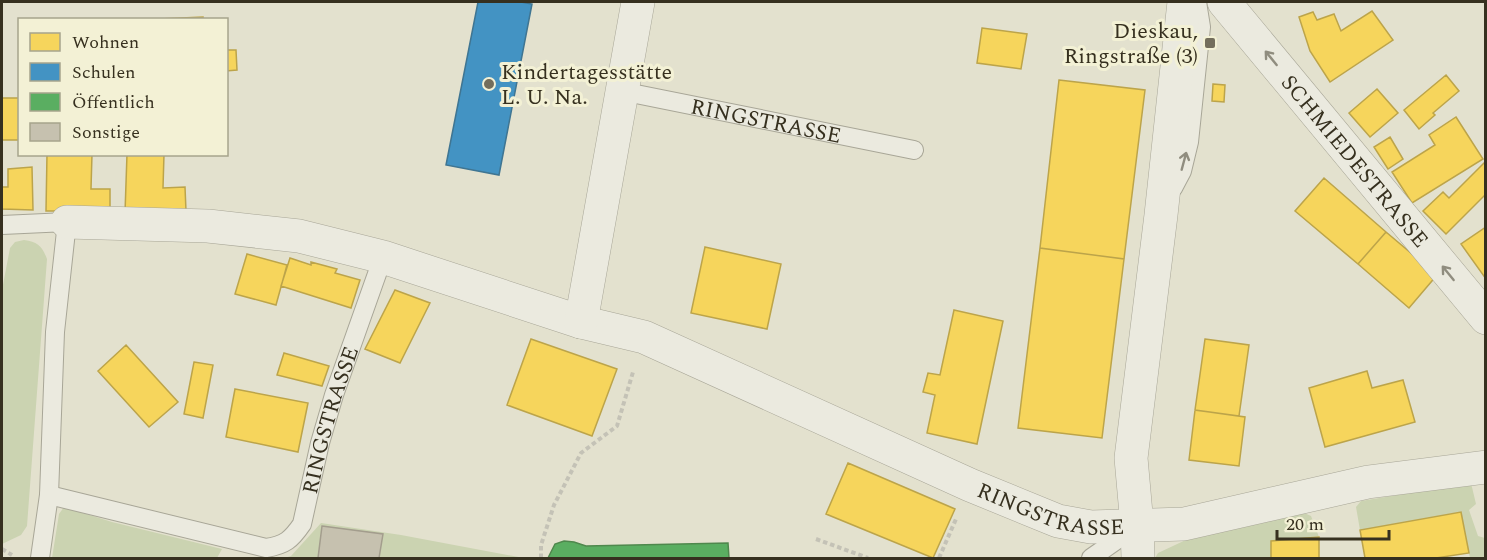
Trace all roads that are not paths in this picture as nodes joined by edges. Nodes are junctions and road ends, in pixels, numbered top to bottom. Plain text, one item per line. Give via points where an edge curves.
1 (638, 2) edge
2 (1184, 2) edge
3 (1197, 2) edge
4 (1224, 2) edge
5 (621, 91) junction
6 (914, 150) dead end
7 (1161, 215) junction
8 (67, 222) junction
9 (2, 225) edge
10 (383, 257) junction
11 (1485, 318) edge
12 (581, 322) junction
13 (1485, 467) edge
14 (49, 495) junction
15 (1137, 525) junction
16 (245, 551) edge
17 (40, 558) edge
18 (1091, 558) edge
19 (1138, 558) edge

1 - 5 street
2 - 7 street, RINGSTRASSE
7 -> 3 lane via 1182,171 1190,142 1201,27
11 -> 4 street, SCHMIEDESTRASSE
5 - 6 lane, RINGSTRASSE
5 - 12 street
7 - 15 street, RINGSTRASSE via 1131,458
8 - 9 lane, RINGSTRASSE
8 - 10 street, RINGSTRASSE via 220,227 299,236
8 - 14 lane via 55,332
10 - 12 street, RINGSTRASSE
10 - 16 lane, RINGSTRASSE via 334,395 302,524 282,545
12 - 15 street, RINGSTRASSE via 644,337 1058,521 1092,527
13 - 15 street via 1368,482 1184,524
14 - 16 lane, RINGSTRASSE
14 - 17 lane
15 - 18 lane
15 - 19 street

